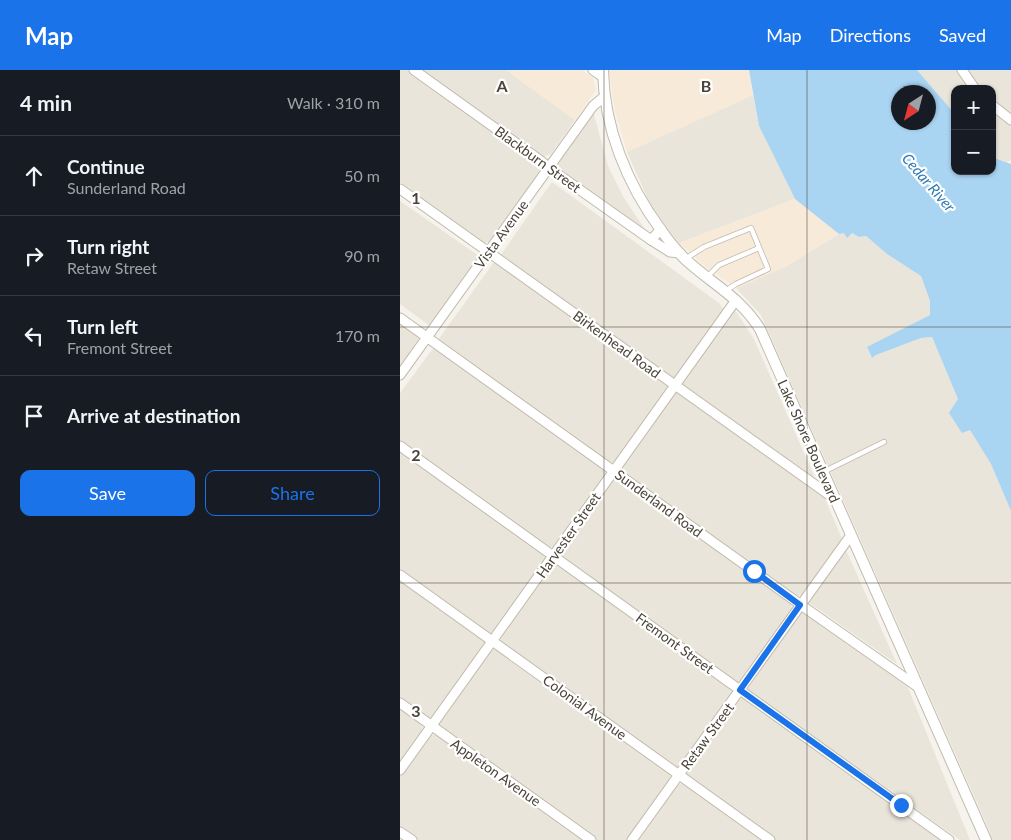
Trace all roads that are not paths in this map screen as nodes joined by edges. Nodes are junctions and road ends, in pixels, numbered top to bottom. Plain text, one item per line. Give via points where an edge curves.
1 (414, 70) edge
2 (593, 70) edge
3 (962, 70) edge
4 (603, 74) edge
5 (972, 85) edge
6 (605, 96) junction
7 (996, 108) edge
8 (1010, 118) edge
9 (549, 168) junction
10 (400, 188) edge
11 (661, 230) junction
12 (651, 240) junction
13 (759, 248) junction
14 (488, 252) junction
15 (683, 256) junction
16 (707, 277) junction
17 (725, 291) junction
18 (736, 300) junction
19 (400, 318) edge
20 (427, 337) junction
21 (400, 374) edge
22 (675, 386) junction
23 (884, 442) dead end
24 (400, 446) edge
25 (614, 471) junction
26 (822, 472) junction
27 (835, 500) junction
28 (851, 535) junction
29 (553, 556) junction
30 (400, 575) edge
31 (800, 605) junction
32 (492, 641) junction
33 (918, 687) junction
34 (740, 690) junction
35 (400, 703) edge
36 (431, 726) junction
37 (400, 770) edge
38 (679, 775) junction
39 (400, 832) edge
40 (412, 840) edge
41 (592, 840) edge
42 (632, 840) edge
43 (770, 840) edge
44 (949, 840) edge
45 (986, 840) edge

1 - 9 street, Blackburn Street
2 - 4 street
3 - 5 street
4 - 6 street, Lake Shore Boulevard
6 - 9 street, Vista Avenue via 593,106
6 - 11 street, Lake Shore Boulevard via 623,165 638,197
7 - 8 street
9 - 12 street, Blackburn Street
9 - 14 street, Vista Avenue
10 - 14 street, Birkenhead Road
11 - 12 street
11 - 15 street, Lake Shore Boulevard
12 - 15 street, Blackburn Street
13 - 15 lane via 751,228
13 - 16 lane via 719,265
13 - 17 lane via 768,269
14 - 20 street, Vista Avenue
14 - 22 street, Birkenhead Road
15 - 16 street, Lake Shore Boulevard
16 - 17 street, Lake Shore Boulevard
17 - 18 street, Lake Shore Boulevard
18 - 22 street, Harvester Street
18 - 26 street, Lake Shore Boulevard via 760,329
19 - 20 street, Sunderland Road
20 - 21 street, Vista Avenue
20 - 25 street, Sunderland Road
22 - 25 street, Harvester Street
22 - 27 street, Birkenhead Road
23 - 26 lane
24 - 29 street, Fremont Street
25 - 29 street, Harvester Street
25 - 31 street, Sunderland Road
26 - 27 street, Lake Shore Boulevard
27 - 28 street, Lake Shore Boulevard
28 - 31 street, Retaw Street
28 - 33 street, Lake Shore Boulevard
29 - 32 street, Harvester Street
29 - 34 street, Fremont Street
30 - 32 street, Colonial Avenue
31 - 33 street, Sunderland Road
31 - 34 street, Retaw Street
32 - 36 street, Harvester Street
32 - 38 street, Colonial Avenue
33 - 45 street, Lake Shore Boulevard
34 - 38 street, Retaw Street
34 - 44 street, Fremont Street
35 - 36 street, Appleton Avenue
36 - 37 street, Harvester Street
36 - 41 street, Appleton Avenue
38 - 42 street, Retaw Street
38 - 43 street, Colonial Avenue
39 - 40 street

